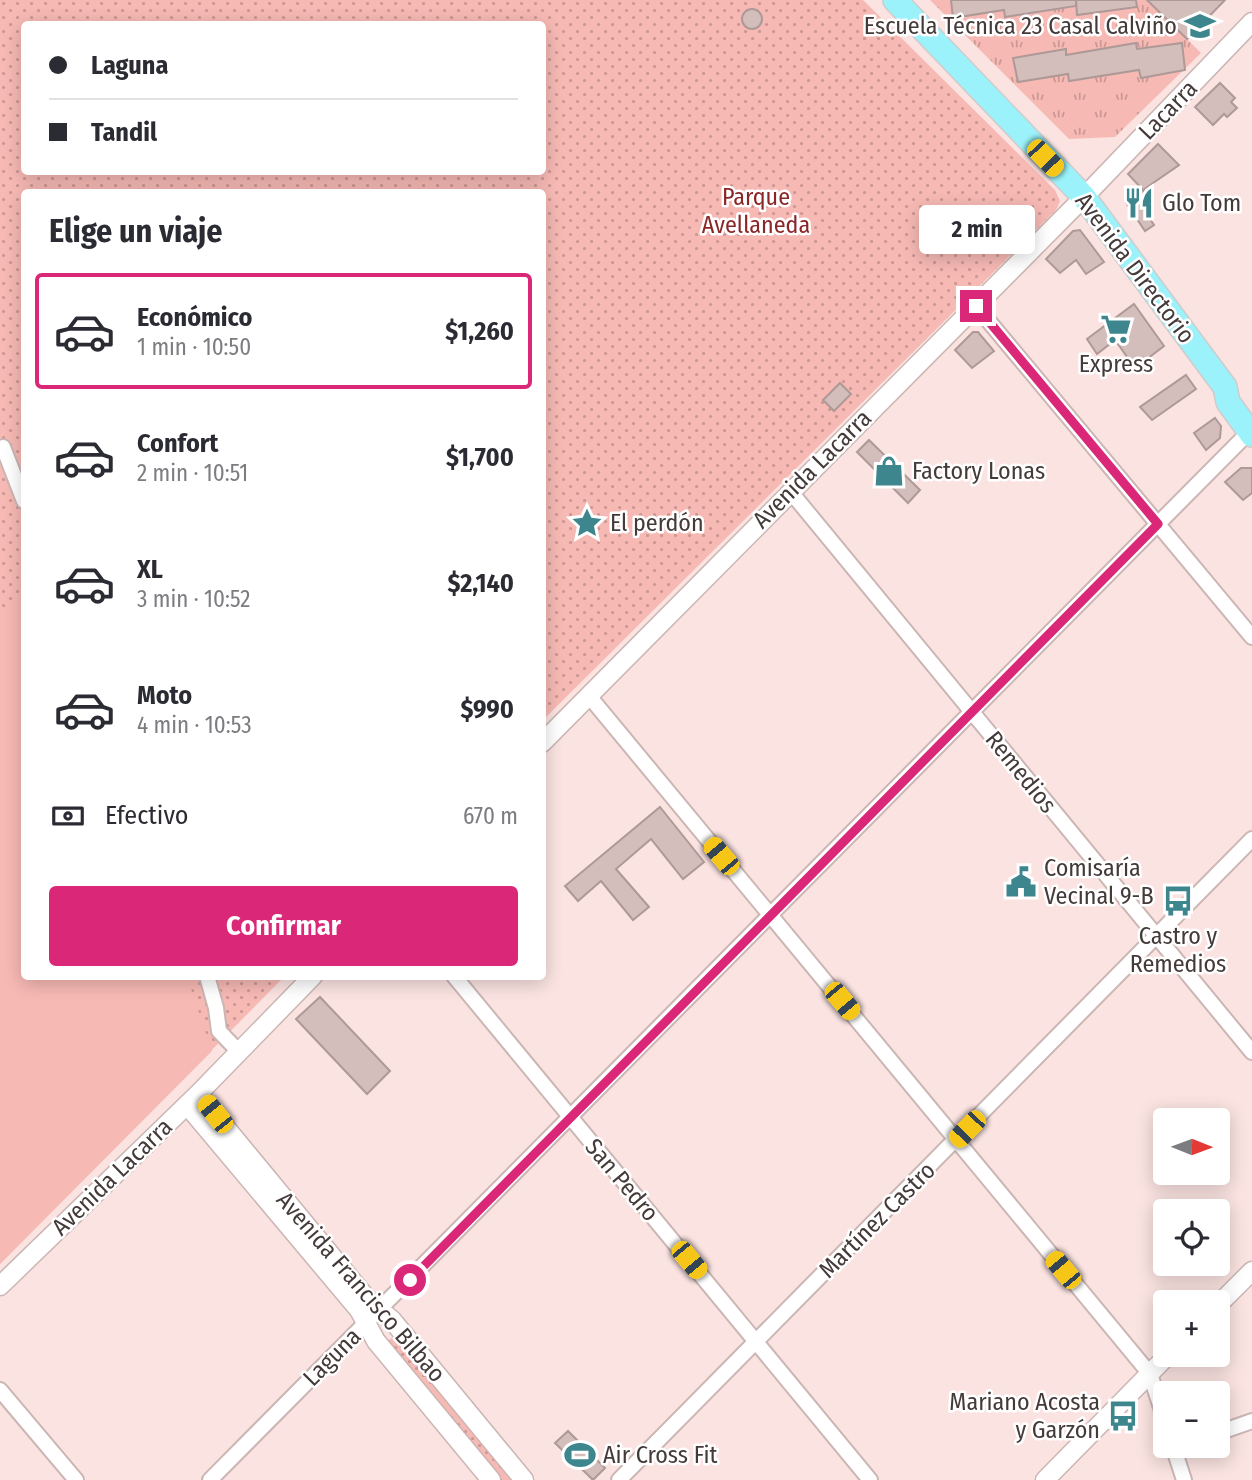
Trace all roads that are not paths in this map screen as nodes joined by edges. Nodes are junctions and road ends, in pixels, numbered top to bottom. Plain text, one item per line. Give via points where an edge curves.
1 (895, 0) edge
2 (1252, 22) edge
3 (1084, 197) junction
4 (976, 306) junction
5 (1251, 426) edge
6 (3, 447) dead end
7 (790, 491) junction
8 (21, 493) edge
9 (1158, 524) junction
10 (1252, 638) edge
11 (589, 696) junction
12 (973, 713) junction
13 (546, 739) edge
14 (1252, 839) edge
15 (771, 915) junction
16 (1156, 937) junction
17 (208, 980) edge
18 (309, 980) edge
19 (457, 980) edge
20 (239, 1052) junction
21 (1252, 1052) edge
22 (192, 1099) junction
23 (571, 1118) junction
24 (957, 1140) junction
25 (1252, 1271) edge
26 (0, 1286) edge
27 (1230, 1293) edge
28 (380, 1310) junction
29 (366, 1323) junction
30 (756, 1341) junction
31 (1157, 1367) edge
32 (1150, 1374) junction
33 (1153, 1383) edge
34 (0, 1390) edge
35 (1252, 1421) edge
36 (1230, 1429) edge
37 (1179, 1458) edge
38 (76, 1480) edge
39 (210, 1480) edge
40 (491, 1480) edge
41 (524, 1480) edge
42 (619, 1480) edge
43 (870, 1480) edge
44 (1045, 1480) edge
45 (1184, 1480) edge

1 - 3 main road, Avenida Directorio
2 - 3 street, Lacarra
3 - 4 street, Avenida Lacarra
3 - 5 main road, Avenida Directorio via 1225,387 1240,393
4 - 7 street, Avenida Lacarra
4 - 9 street
5 - 9 street, Laguna
6 - 8 street
7 - 11 street, Avenida Lacarra
7 - 12 street, Remedios
9 - 10 street
9 - 12 street, Laguna
11 - 13 street, Avenida Lacarra
11 - 15 street
12 - 15 street, Laguna
12 - 16 street, Remedios
14 - 16 street, Martínez Castro
15 - 23 street, Laguna
15 - 24 street
16 - 21 street, Remedios
16 - 24 street, Martínez Castro
17 - 20 street via 219,1031
18 - 20 street, Avenida Lacarra
19 - 23 street, San Pedro
20 - 22 street, Avenida Lacarra
22 - 26 street, Avenida Lacarra
22 - 28 street, Avenida Francisco Bilbao
22 - 29 street, Avenida Francisco Bilbao
23 - 28 street, Laguna
23 - 30 street, San Pedro
24 - 30 street, Martínez Castro
24 - 32 street
25 - 27 street
28 - 29 street, Laguna
28 - 41 street, Avenida Francisco Bilbao
29 - 39 street, Laguna
29 - 40 street, Avenida Francisco Bilbao
30 - 42 street, Martínez Castro
30 - 43 street, San Pedro
31 - 32 street
32 - 33 street
32 - 44 street
34 - 38 street
35 - 36 street
37 - 45 street

